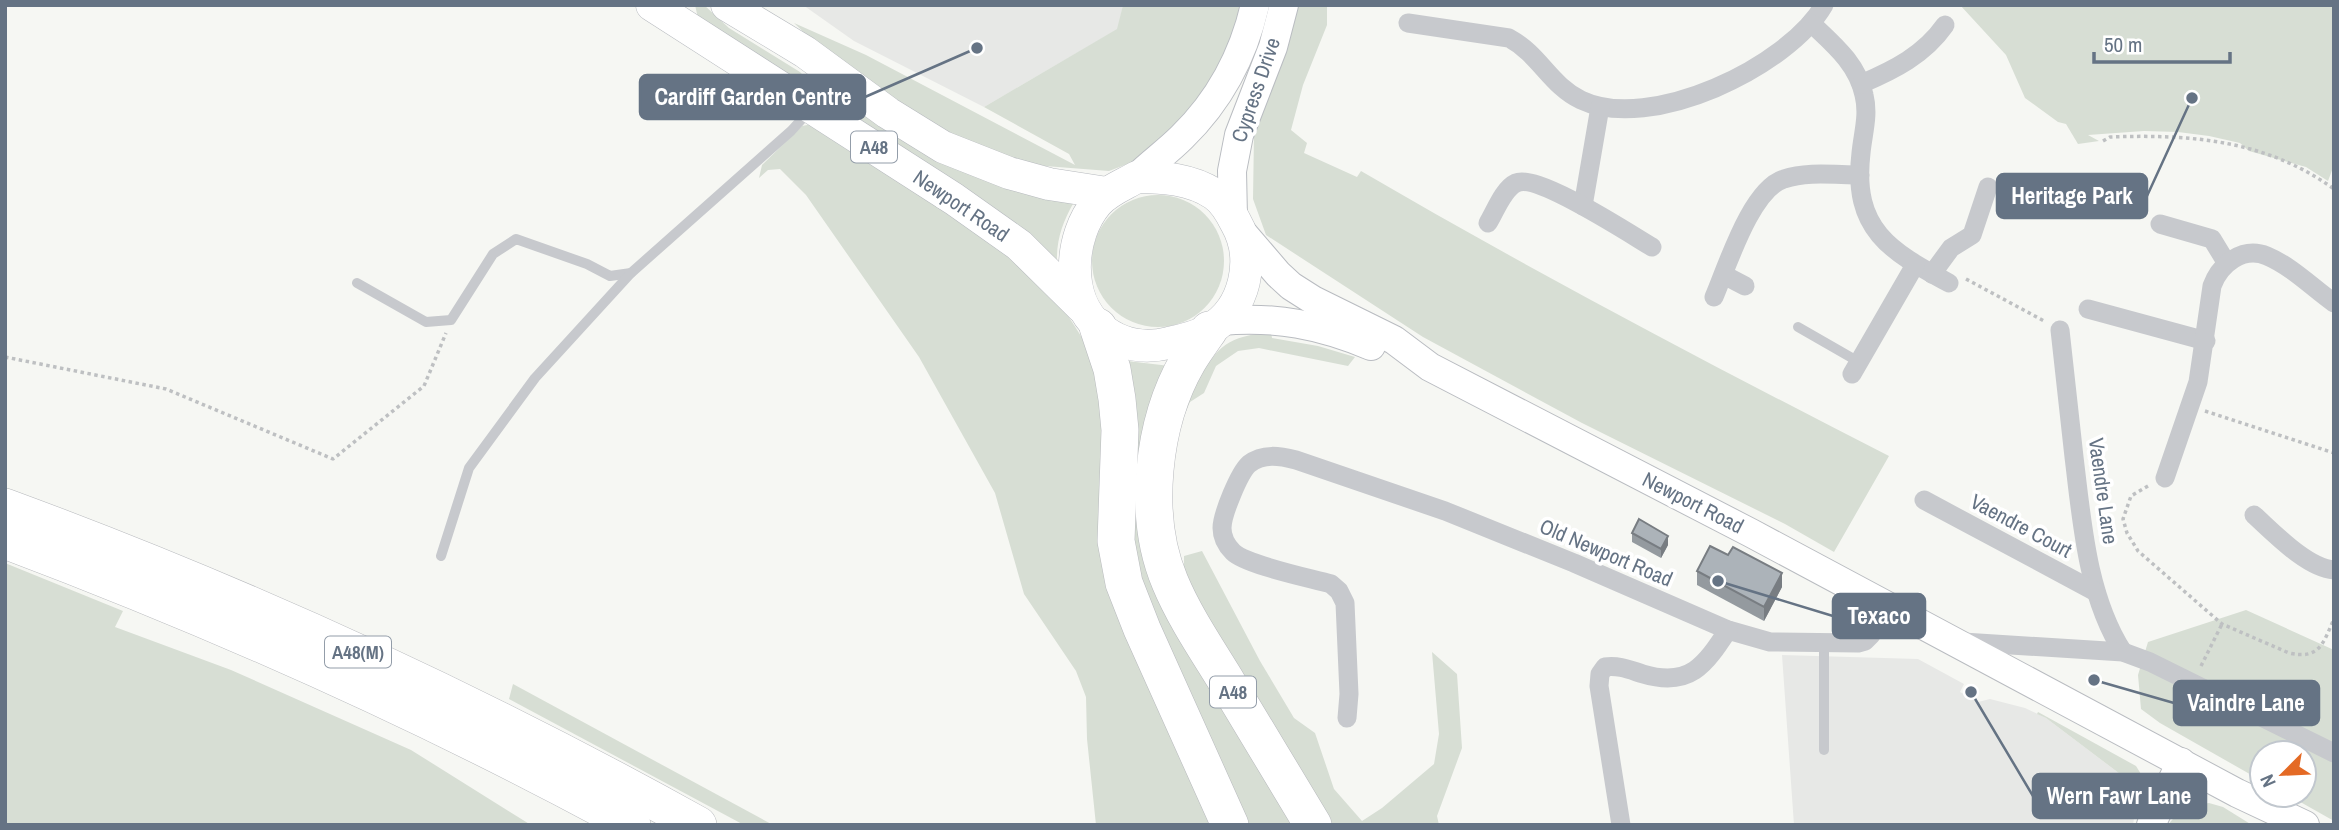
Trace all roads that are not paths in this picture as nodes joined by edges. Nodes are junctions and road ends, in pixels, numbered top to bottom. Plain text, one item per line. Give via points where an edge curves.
1 (652, 5) edge
2 (727, 5) edge
3 (1255, 5) edge
4 (1284, 5) edge
5 (1824, 5) edge
6 (1408, 23) dead end
7 (1811, 23) junction
8 (1945, 25) dead end
9 (836, 74) junction
10 (1861, 84) junction
11 (1600, 107) junction
12 (812, 108) junction
13 (1860, 175) junction
14 (1137, 177) junction
15 (1988, 187) dead end
16 (1107, 193) junction
17 (1583, 206) junction
18 (1488, 223) dead end
19 (2160, 224) dead end
20 (1237, 225) junction
21 (1652, 247) dead end
22 (2226, 262) junction
23 (1934, 272) junction
24 (631, 273) junction
25 (1724, 275) junction
26 (357, 283) dead end
27 (1745, 286) dead end
28 (1714, 297) dead end
29 (2334, 303) edge
30 (2088, 309) dead end
31 (1090, 317) junction
32 (1215, 326) junction
33 (1798, 327) dead end
34 (2060, 330) road end
35 (2206, 341) junction
36 (1430, 367) junction
37 (1855, 368) joint
38 (2165, 478) road end
39 (1924, 500) dead end
40 (5, 507) edge
41 (2254, 515) dead end
42 (5, 540) edge
43 (441, 556) dead end
44 (2334, 570) edge
45 (2096, 593) junction
46 (1885, 606) junction
47 (1728, 630) junction
48 (1954, 641) junction
49 (1824, 642) junction
50 (2123, 652) junction
51 (1347, 718) dead end
52 (1824, 750) dead end
53 (2334, 753) edge
54 (2181, 761) junction
55 (632, 825) edge
56 (698, 825) edge
57 (1230, 825) edge
58 (1313, 825) edge
59 (1621, 825) edge
60 (2151, 825) edge
61 (2305, 825) edge

1 - 12 main road, Newport Road / A48
2 - 9 main road, Newport Road / A48
3 - 14 main road, Cypress Drive via 1243,48 1215,100
4 - 20 main road, Cypress Drive via 1239,135 1232,171
5 - 7 street
6 - 11 street via 1509,38 1531,52 1566,90
7 - 10 street via 1846,56
7 - 11 street via 1769,59 1716,88 1639,108
8 - 10 street via 1936,38 1898,68
9 - 12 lane
9 - 16 main road, Newport Road / A48 via 888,113 978,163 1049,184
10 - 13 street via 1867,117
11 - 17 street
12 - 24 lane
12 - 31 main road, Newport Road / A48 via 1019,245
13 - 23 street via 1871,223 1894,251
13 - 25 street via 1795,176 1748,198
14 - 16 main road
14 - 20 main road via 1170,178 1203,188 1216,195
15 - 23 street via 1972,235 1951,248
16 - 31 main road via 1087,218 1077,246 1076,286
17 - 18 street via 1524,181 1510,188
17 - 21 street
19 - 22 street via 2212,239
20 - 32 main road via 1247,259 1245,278 1237,302
20 - 36 main road, Newport Road via 1292,286 1394,340
22 - 29 street via 2264,254
22 - 35 street via 2213,286
23 - 37 street
24 - 26 lane via 610,276 516,239 493,254 451,320 426,322
24 - 43 lane via 535,378 469,468
25 - 27 street
25 - 28 street
30 - 35 street
31 - 32 main road via 1115,339 1139,346 1174,342
31 - 57 highway, A48 via 1112,369 1118,399 1116,541 1124,583
32 - 36 main road, Newport Road via 1256,318 1301,323
32 - 58 highway, A48 via 1188,362 1162,434 1155,504 1161,556 1189,620
33 - 37 lane
34 - 45 street, Vaendre Lane via 2079,504
35 - 38 street via 2198,382
36 - 46 main road, Newport Road
39 - 45 street, Vaendre Court
40 - 56 highway, A48(M) via 219,590 361,654 543,742
41 - 44 street via 2297,553
42 - 55 highway, A48(M) via 352,684
45 - 50 street, Vaendre Lane
46 - 48 main road, Newport Road
46 - 49 street, Old Newport Road via 1865,641
47 - 49 street, Old Newport Road via 1770,642
47 - 51 street, Old Newport Road via 1501,533 1378,487 1296,460 1261,458 1238,479 1222,527 1224,541 1234,554 1331,584 1339,591 1345,603
47 - 59 street via 1712,655 1688,676 1658,678 1616,665 1605,667 1600,674
48 - 50 street, Newport Road
48 - 54 main road, Newport Road
49 - 52 lane
50 - 53 street, Newport Road
54 - 60 main road
54 - 61 main road, Newport Road

